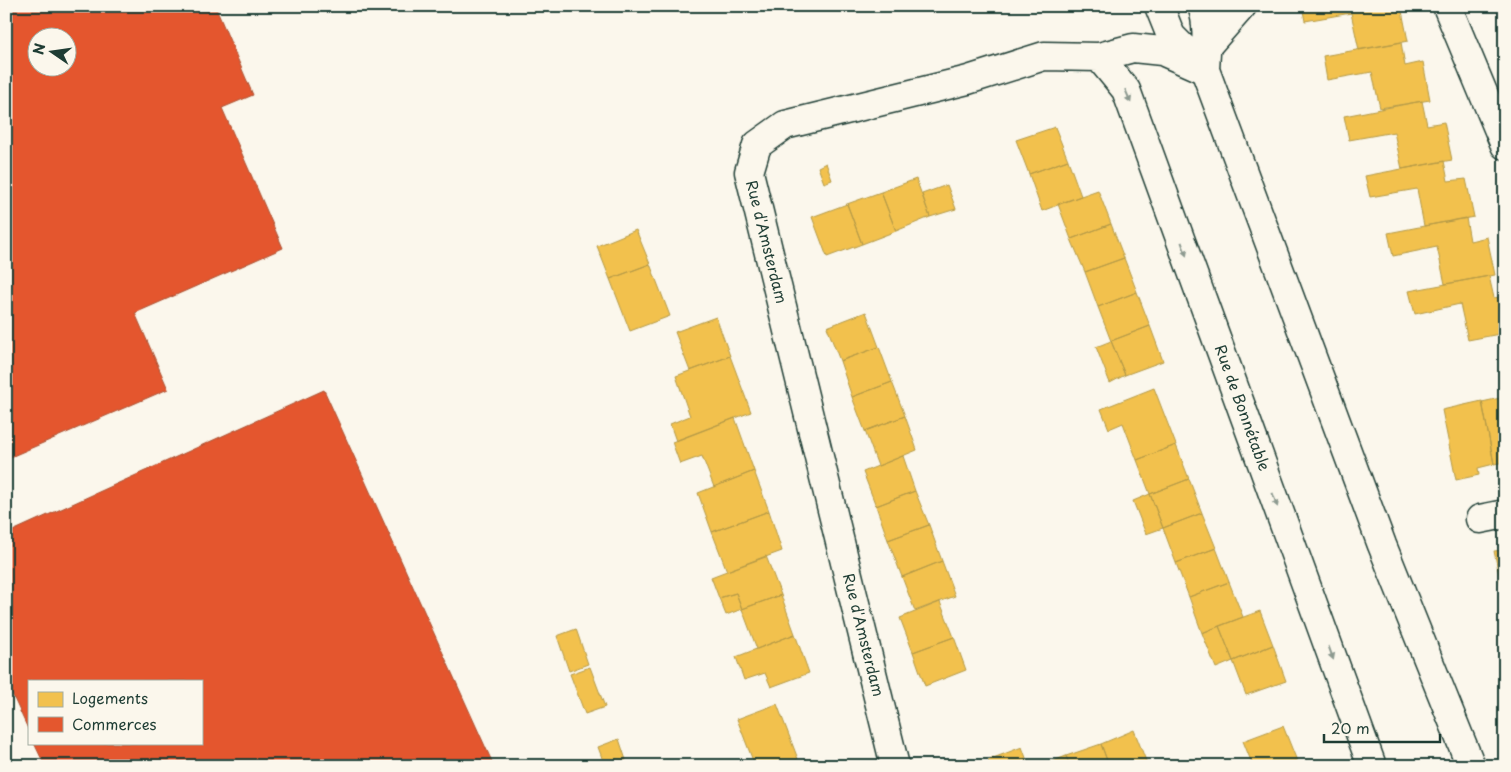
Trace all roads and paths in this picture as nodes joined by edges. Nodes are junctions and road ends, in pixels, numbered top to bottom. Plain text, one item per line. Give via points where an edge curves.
1 (1159, 6) edge
2 (1202, 6) edge
3 (1242, 6) edge
4 (1447, 6) edge
5 (1099, 57) junction
6 (1206, 58) junction
7 (1505, 145) edge
8 (895, 766) edge
9 (1372, 766) edge
10 (1471, 766) edge

1 - 6 street via 1171,36
2 - 6 street
3 - 6 street
4 - 7 street
5 - 6 street, Rue d'Amsterdam via 1133,48
5 - 8 street, Rue d'Amsterdam via 1044,56 968,80 785,125 757,145 749,172
5 -> 9 street, Rue de Bonnétable via 1126,90
6 - 10 street via 1382,545

